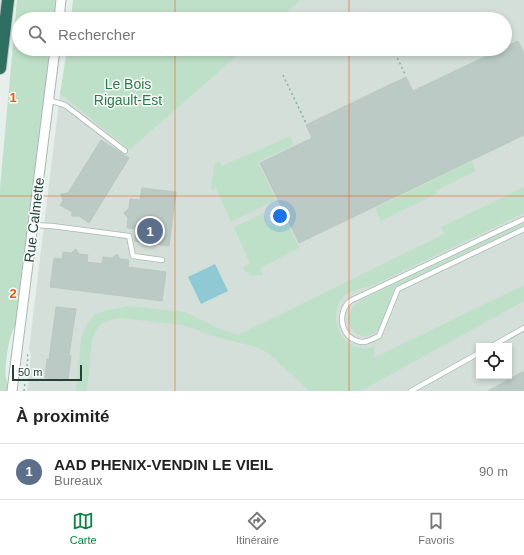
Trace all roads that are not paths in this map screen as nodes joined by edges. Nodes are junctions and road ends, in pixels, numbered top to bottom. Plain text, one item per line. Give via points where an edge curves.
1 (8, 0) edge
2 (61, 0) edge
3 (60, 12) edge
4 (54, 56) edge
5 (0, 68) edge
6 (48, 100) junction
7 (125, 151) dead end
8 (524, 219) edge
9 (33, 225) junction
10 (524, 229) edge
11 (162, 260) dead end
12 (524, 328) edge
13 (497, 343) edge
14 (476, 355) edge
15 (12, 391) edge
16 (411, 391) edge

1 - 5 highway
2 - 3 street
4 - 6 street, Rue Calmette
6 - 7 lane via 65,105
6 - 9 street, Rue Calmette
8 - 10 lane via 350,301 342,312 343,328 356,341 366,342 379,336 398,289
9 - 11 lane via 129,236 133,256
9 - 15 street, Rue Calmette
12 - 13 lane
14 - 16 lane

